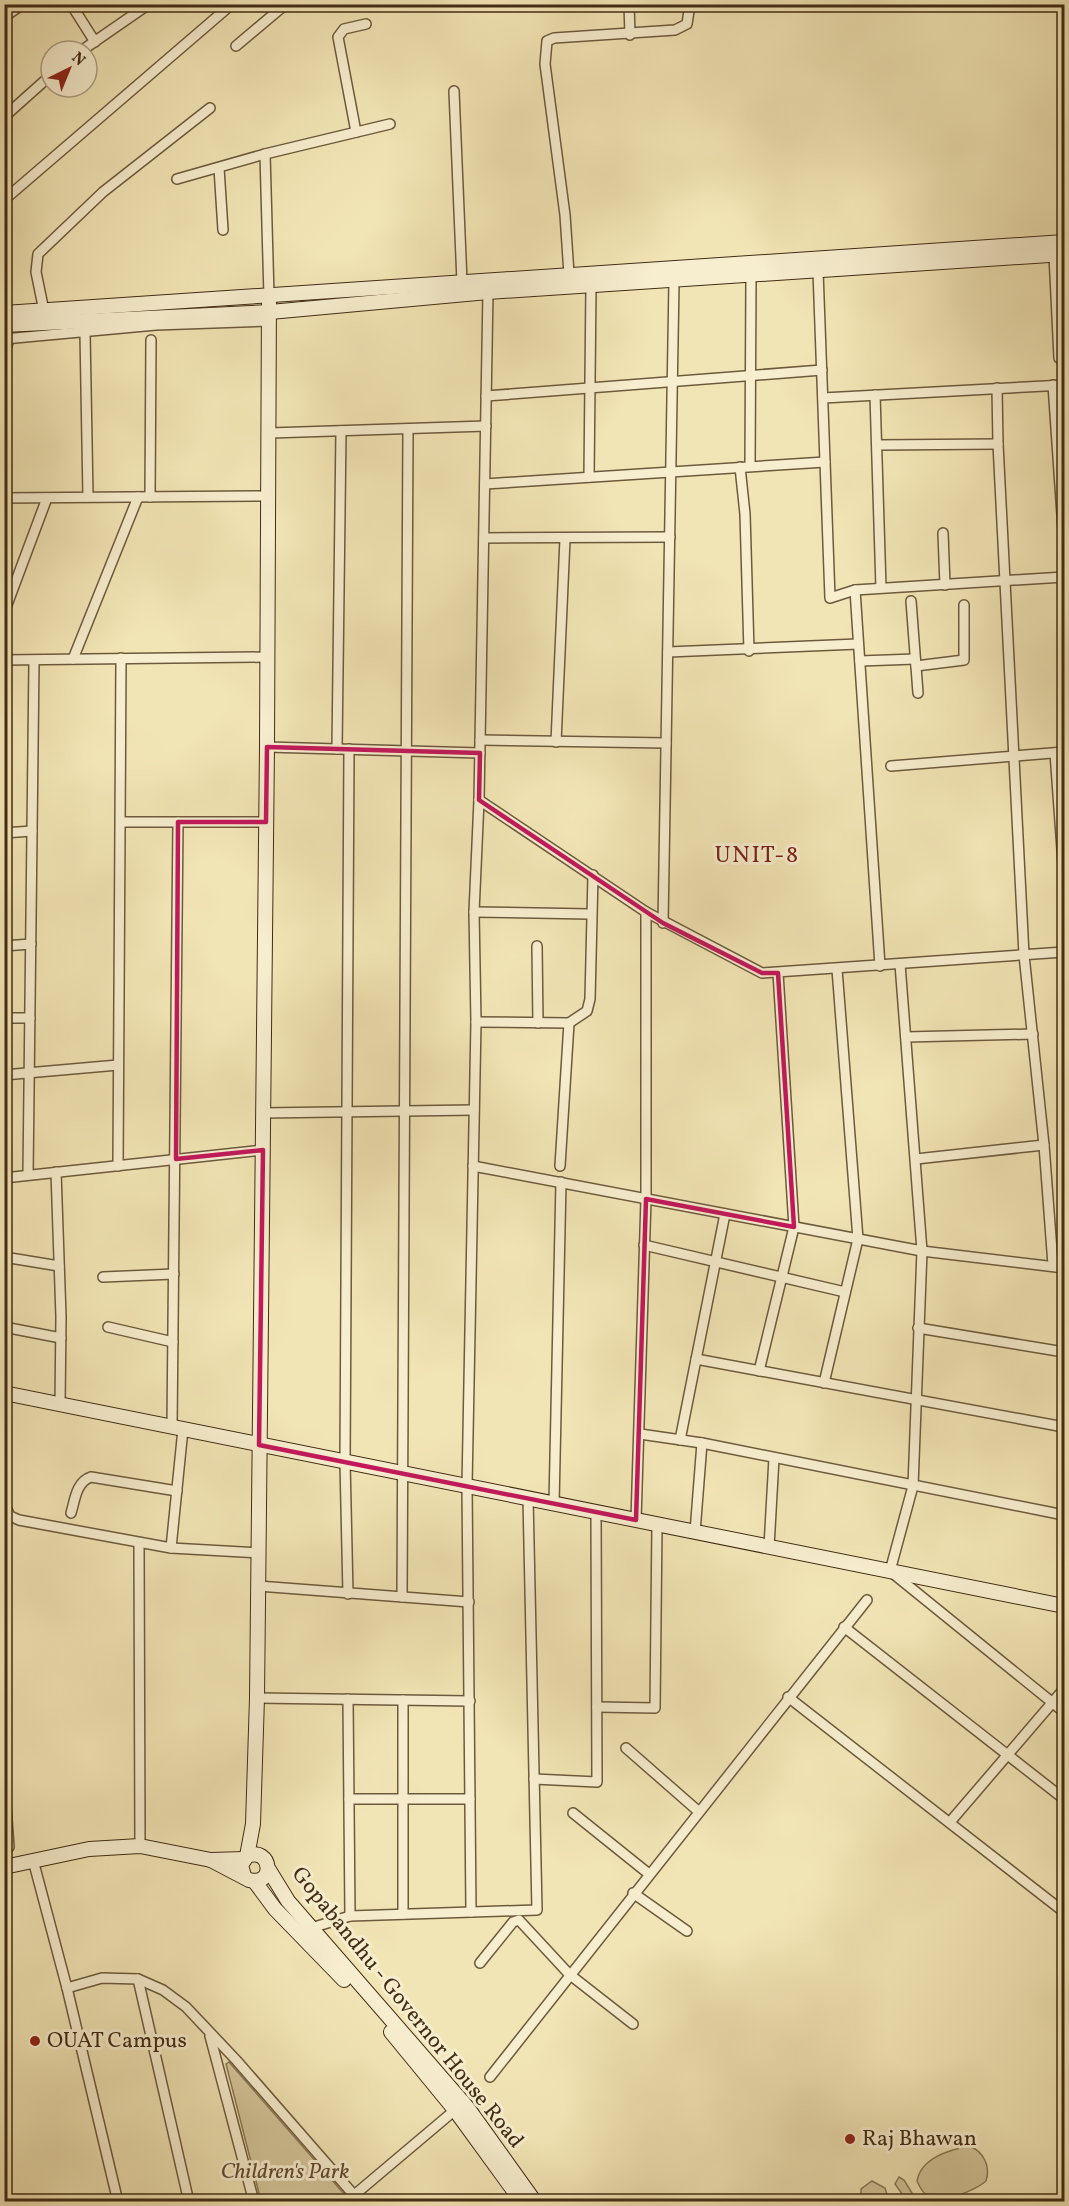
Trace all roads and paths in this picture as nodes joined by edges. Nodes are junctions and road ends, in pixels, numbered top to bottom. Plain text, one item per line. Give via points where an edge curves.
1 (23, 4) edge
2 (71, 4) edge
3 (231, 4) edge
4 (286, 4) edge
5 (629, 4) edge
6 (690, 4) edge
7 (148, 5) edge
8 (4, 17) edge
9 (366, 24) dead end
10 (630, 35) junction
11 (93, 39) edge
12 (99, 39) edge
13 (236, 46) dead end
14 (39, 86) edge
15 (454, 90) dead end
16 (210, 108) dead end
17 (4, 117) edge
18 (390, 124) dead end
19 (356, 132) junction
20 (265, 154) junction
21 (219, 168) junction
22 (177, 179) dead end
23 (4, 200) edge
24 (223, 230) dead end
25 (1065, 242) edge
26 (1059, 254) edge
27 (818, 271) junction
28 (569, 274) junction
29 (751, 276) junction
30 (462, 282) junction
31 (674, 282) junction
32 (591, 285) junction
33 (488, 292) junction
34 (269, 296) junction
35 (44, 311) junction
36 (4, 313) edge
37 (270, 316) junction
38 (85, 333) junction
39 (6, 334) edge
40 (151, 340) dead end
41 (4, 354) edge
42 (1059, 358) dead end
43 (822, 370) junction
44 (751, 376) junction
45 (673, 382) junction
46 (1053, 385) junction
47 (1065, 385) edge
48 (590, 388) junction
49 (997, 388) junction
50 (875, 395) junction
51 (486, 396) junction
52 (823, 398) junction
53 (486, 426) junction
54 (408, 429) junction
55 (341, 431) junction
56 (270, 433) junction
57 (998, 444) junction
58 (878, 445) junction
59 (825, 462) junction
60 (745, 466) junction
61 (671, 472) junction
62 (589, 477) junction
63 (485, 484) junction
64 (268, 496) junction
65 (88, 497) junction
66 (138, 497) junction
67 (150, 497) junction
68 (4, 498) edge
69 (47, 498) junction
70 (943, 533) dead end
71 (670, 537) junction
72 (484, 538) junction
73 (565, 539) junction
74 (1065, 544) edge
75 (1065, 578) edge
76 (1006, 581) junction
77 (945, 585) junction
78 (881, 588) junction
79 (855, 590) junction
80 (911, 601) dead end
81 (964, 605) dead end
82 (4, 613) edge
83 (858, 644) junction
84 (749, 651) junction
85 (668, 652) junction
86 (265, 657) junction
87 (121, 658) junction
88 (72, 659) junction
89 (4, 660) edge
90 (34, 661) junction
91 (860, 661) junction
92 (915, 662) junction
93 (918, 693) dead end
94 (480, 740) junction
95 (556, 741) junction
96 (666, 743) junction
97 (267, 747) junction
98 (337, 749) junction
99 (350, 749) junction
100 (405, 751) junction
101 (480, 753) junction
102 (1060, 753) edge
103 (1014, 756) junction
104 (891, 766) dead end
105 (479, 800) junction
106 (122, 822) junction
107 (178, 822) junction
108 (266, 822) junction
109 (32, 831) junction
110 (4, 833) edge
111 (592, 875) junction
112 (1065, 877) edge
113 (474, 912) junction
114 (646, 912) junction
115 (590, 914) junction
116 (663, 923) junction
117 (31, 944) junction
118 (4, 946) edge
119 (537, 946) dead end
120 (1065, 952) edge
121 (1024, 955) junction
122 (900, 964) junction
123 (880, 966) junction
124 (837, 969) junction
125 (778, 973) junction
126 (4, 1018) edge
127 (30, 1018) junction
128 (476, 1022) junction
129 (538, 1023) junction
130 (568, 1023) junction
131 (1033, 1034) junction
132 (906, 1037) junction
133 (118, 1065) junction
134 (29, 1072) junction
135 (4, 1075) edge
136 (474, 1110) junction
137 (348, 1111) junction
138 (405, 1112) junction
139 (263, 1113) junction
140 (1044, 1145) junction
141 (263, 1150) junction
142 (176, 1159) junction
143 (916, 1159) junction
144 (118, 1166) junction
145 (473, 1166) junction
146 (560, 1166) dead end
147 (56, 1172) junction
148 (28, 1175) junction
149 (4, 1178) edge
150 (561, 1182) junction
151 (646, 1199) junction
152 (725, 1214) junction
153 (794, 1227) junction
154 (858, 1239) junction
155 (644, 1245) junction
156 (922, 1251) junction
157 (4, 1257) edge
158 (716, 1262) junction
159 (1053, 1265) junction
160 (59, 1266) junction
161 (1065, 1268) edge
162 (174, 1274) junction
163 (103, 1277) dead end
164 (782, 1278) junction
165 (845, 1292) junction
166 (4, 1327) edge
167 (108, 1328) dead end
168 (918, 1328) junction
169 (61, 1338) junction
170 (173, 1342) junction
171 (1065, 1352) edge
172 (696, 1359) junction
173 (759, 1371) junction
174 (824, 1383) junction
175 (4, 1394) edge
176 (916, 1401) junction
177 (60, 1405) junction
178 (1065, 1427) edge
179 (177, 1428) junction
180 (640, 1434) junction
181 (680, 1440) junction
182 (702, 1443) junction
183 (259, 1445) junction
184 (774, 1458) junction
185 (345, 1462) junction
186 (403, 1473) junction
187 (467, 1486) junction
188 (913, 1486) junction
189 (177, 1491) junction
190 (528, 1498) junction
191 (4, 1503) edge
192 (554, 1504) junction
193 (596, 1512) junction
194 (71, 1513) dead end
195 (1065, 1515) edge
196 (636, 1520) junction
197 (657, 1524) junction
198 (695, 1532) junction
199 (139, 1543) junction
200 (769, 1547) junction
201 (171, 1548) junction
202 (259, 1553) junction
203 (890, 1571) junction
204 (258, 1586) junction
205 (348, 1594) junction
206 (402, 1597) junction
207 (867, 1600) dead end
208 (469, 1602) junction
209 (1065, 1606) edge
210 (844, 1627) junction
211 (1065, 1689) edge
212 (788, 1697) junction
213 (257, 1698) junction
214 (348, 1699) junction
215 (403, 1700) junction
216 (470, 1701) junction
217 (1052, 1702) junction
218 (597, 1707) junction
219 (1065, 1712) edge
220 (626, 1748) dead end
221 (1008, 1755) junction
222 (4, 1779) edge
223 (534, 1779) junction
224 (349, 1799) junction
225 (403, 1799) junction
226 (470, 1799) junction
227 (1065, 1799) edge
228 (698, 1811) junction
229 (573, 1813) dead end
230 (950, 1822) junction
231 (253, 1824) junction
232 (140, 1846) junction
233 (4, 1847) edge
234 (245, 1858) junction
235 (33, 1860) junction
236 (211, 1860) junction
237 (267, 1864) junction
238 (4, 1867) edge
239 (649, 1874) junction
240 (249, 1879) junction
241 (633, 1893) junction
242 (471, 1912) junction
243 (1065, 1912) edge
244 (403, 1914) junction
245 (350, 1916) junction
246 (687, 1931) dead end
247 (306, 1932) junction
248 (480, 1963) dead end
249 (569, 1974) junction
250 (138, 1979) junction
251 (67, 1988) junction
252 (633, 2024) dead end
253 (210, 2034) junction
254 (490, 2077) dead end
255 (455, 2110) junction
256 (483, 2138) junction
257 (358, 2199) edge
258 (118, 2202) edge
259 (189, 2202) edge
260 (255, 2202) edge
261 (346, 2202) edge
262 (522, 2202) edge
263 (535, 2202) edge

1 - 8 street
2 - 11 street
3 - 23 street
4 - 13 street
5 - 10 street
6 - 10 street via 683,28
7 - 12 street
9 - 19 street via 344,29 338,37
10 - 28 street via 547,41 545,64
14 - 17 street
15 - 30 street
16 - 35 street via 103,192 38,254 36,272
18 - 19 street
19 - 20 street
20 - 21 street
20 - 34 street
21 - 22 street
21 - 24 street
25 - 28 street
26 - 27 street
26 - 42 street
27 - 29 street
27 - 43 street
28 - 30 street
29 - 31 street
29 - 44 street
30 - 34 street
31 - 32 street
31 - 45 street
32 - 33 street
32 - 48 street
33 - 37 street
33 - 51 street
34 - 35 street
34 - 37 street
35 - 36 street
37 - 38 street
37 - 39 street
37 - 56 street
38 - 39 street
38 - 65 street
39 - 41 street
40 - 67 street
43 - 44 street
43 - 52 street
44 - 45 street
44 - 60 street
45 - 48 street
45 - 61 street
46 - 47 street
46 - 49 street
46 - 74 street
48 - 51 street
48 - 62 street
49 - 50 street
49 - 57 street
50 - 52 street
50 - 58 street
51 - 53 street
52 - 59 street
53 - 54 street
53 - 63 street
54 - 55 street
54 - 100 street
55 - 56 street
55 - 98 street
56 - 64 street
57 - 58 street
57 - 76 street
58 - 78 street
59 - 60 street
59 - 79 street via 831,598
60 - 61 street
60 - 84 street
61 - 62 street
61 - 71 street
62 - 63 street
63 - 72 street
64 - 67 street
64 - 86 street
65 - 66 street
65 - 69 street
66 - 67 street
66 - 88 street
68 - 69 street
69 - 82 street
70 - 77 street
71 - 73 street
71 - 85 street
72 - 73 street
72 - 94 street
73 - 95 street
75 - 76 street
76 - 77 street
76 - 103 street
77 - 78 street
78 - 79 street
79 - 83 street
80 - 92 street
81 - 92 street via 964,660
83 - 84 street
83 - 91 street
84 - 85 street
85 - 96 street
86 - 87 street
86 - 97 street
87 - 88 street
87 - 106 street
88 - 90 street
89 - 90 street
90 - 109 street
91 - 92 street
91 - 123 street
92 - 93 street
94 - 95 street
94 - 101 street
95 - 96 street
96 - 116 street
97 - 98 street
97 - 108 street
98 - 99 street
99 - 100 street
99 - 137 street
100 - 101 street
100 - 138 street
101 - 105 street
102 - 103 street
102 - 112 street
103 - 104 street
103 - 121 street
105 - 111 street
105 - 113 street
106 - 107 street
106 - 133 street
107 - 108 street
107 - 142 street
108 - 139 street
109 - 110 street
109 - 117 street
111 - 114 street
111 - 115 street
113 - 115 street
113 - 128 street
114 - 116 street
114 - 151 street
115 - 130 street via 589,1007 581,1017
116 - 125 street via 762,973
117 - 118 street
117 - 127 street
119 - 129 street
120 - 121 street
121 - 122 street
121 - 131 street
122 - 123 street
122 - 132 street
123 - 124 street
124 - 125 street
124 - 154 street
125 - 153 street
126 - 127 street
127 - 134 street
128 - 129 street
128 - 136 street
129 - 130 street
130 - 146 street
131 - 132 street
131 - 140 street
132 - 143 street
133 - 134 street
133 - 144 street
134 - 135 street
134 - 148 street
136 - 138 street
136 - 145 street
137 - 138 street
137 - 139 street
137 - 185 street
138 - 186 street
139 - 141 street
140 - 143 street
140 - 159 street
141 - 142 street
141 - 183 street
142 - 144 street
142 - 162 street
143 - 156 street
144 - 147 street
145 - 150 street
145 - 187 street
147 - 148 street
147 - 160 street
148 - 149 street
150 - 151 street
150 - 192 street
151 - 152 street
151 - 155 street
152 - 153 street
152 - 158 street
153 - 154 street
153 - 164 street
154 - 156 street
154 - 165 street
155 - 158 street
155 - 180 street
156 - 159 street
156 - 168 street
157 - 160 street
158 - 164 street
158 - 172 street
159 - 161 street
160 - 169 street
162 - 163 street
162 - 170 street
164 - 165 street
164 - 173 street
165 - 174 street
166 - 169 street
167 - 170 street
168 - 171 street
168 - 176 street
169 - 177 street
170 - 179 street
172 - 173 street
172 - 181 street
173 - 174 street
174 - 176 street
175 - 177 street
176 - 178 street
176 - 188 street
177 - 179 street
179 - 183 street
179 - 189 street
180 - 181 street
180 - 196 street
181 - 182 street
182 - 184 street
182 - 198 street
183 - 185 street
183 - 202 street
184 - 188 street
184 - 200 street
185 - 186 street
185 - 205 street
186 - 187 street
186 - 206 street
187 - 190 street
187 - 208 street
188 - 195 street
188 - 203 street
189 - 194 street via 91,1477 78,1488
189 - 201 street
190 - 192 street
190 - 223 street
191 - 199 street via 10,1516 19,1520
192 - 193 street
193 - 196 street
193 - 218 street
196 - 197 street
197 - 198 street
197 - 218 street via 655,1708
198 - 200 street
199 - 201 street
199 - 232 street
200 - 203 street
201 - 202 street
202 - 204 street
203 - 209 street
203 - 217 street
204 - 205 street
204 - 213 street
205 - 206 street
206 - 208 street
207 - 210 street
208 - 216 street
210 - 212 street
210 - 221 street
211 - 217 street
212 - 228 street
212 - 230 street
213 - 214 street
213 - 231 street
214 - 215 street
214 - 224 street
215 - 216 street
215 - 225 street
216 - 226 street
217 - 219 street
217 - 221 street
218 - 223 street via 597,1782
220 - 228 street
221 - 227 street
221 - 230 street
222 - 233 street via 9,1847
223 - 242 street via 537,1910
224 - 225 street
224 - 245 street
225 - 226 street
225 - 244 street
226 - 242 street
228 - 239 street
229 - 239 street
230 - 243 street
231 - 234 street
231 - 237 street, Gopabandhu - Governor House Road
232 - 235 street via 89,1849
232 - 236 street
234 - 236 street
234 - 237 street via 256,1854
234 - 240 street via 241,1865
235 - 238 street
235 - 251 street
236 - 240 street
237 - 240 street via 265,1877
237 - 247 street, Gopabandhu - Governor House Road
239 - 241 street
240 - 247 street, Gopabandhu - Governor House Road via 275,1909
241 - 246 street
241 - 249 street
242 - 244 street
244 - 245 street
245 - 247 street
247 - 255 street, Gopabandhu - Governor House Road
247 - 256 street, Gopabandhu - Governor House Road via 467,2107
248 - 249 street via 513,1922 519,1920
249 - 252 street
249 - 254 street
250 - 251 street via 102,1978
250 - 253 street via 163,1990 186,2007
250 - 259 street
251 - 258 street
253 - 257 street
253 - 260 street
255 - 256 street, Gopabandhu - Governor House Road
255 - 257 street
256 - 262 street, Gopabandhu - Governor House Road
256 - 263 street, Gopabandhu - Governor House Road
257 - 261 street

